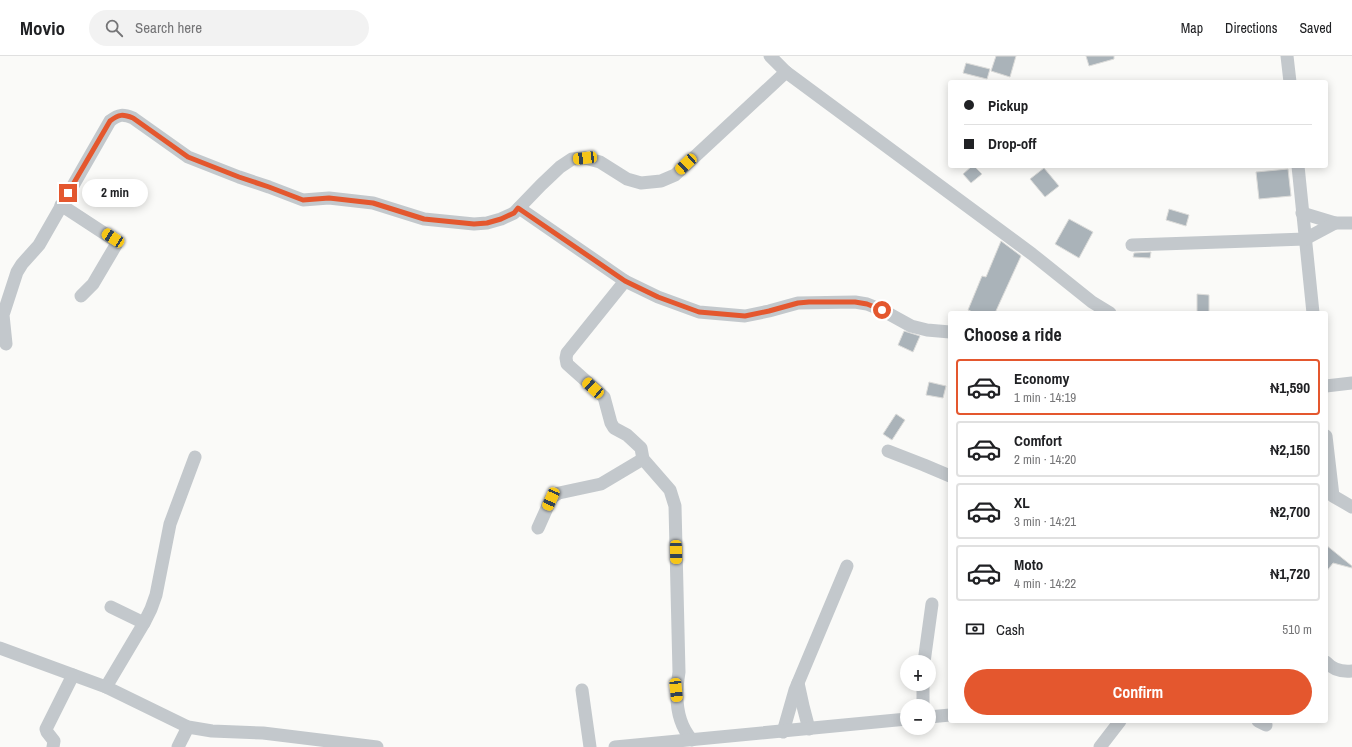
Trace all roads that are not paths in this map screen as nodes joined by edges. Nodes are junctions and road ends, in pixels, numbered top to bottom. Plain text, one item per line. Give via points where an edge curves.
1 (770, 56) edge
2 (1287, 56) edge
3 (786, 72) junction
4 (1290, 80) edge
5 (1298, 168) edge
6 (61, 205) junction
7 (518, 208) junction
8 (1302, 213) junction
9 (1335, 223) junction
10 (1352, 223) edge
11 (1305, 239) junction
12 (1132, 245) dead end
13 (625, 281) junction
14 (81, 296) dead end
15 (1107, 311) edge
16 (1313, 311) edge
17 (2, 315) edge
18 (948, 332) edge
19 (6, 344) dead end
20 (1352, 383) edge
21 (1328, 386) edge
22 (888, 451) dead end
23 (194, 457) dead end
24 (643, 459) junction
25 (948, 475) edge
26 (1328, 478) edge
27 (1329, 499) edge
28 (1352, 507) edge
29 (538, 528) dead end
30 (847, 566) dead end
31 (932, 604) dead end
32 (111, 607) dead end
33 (144, 623) junction
34 (0, 648) edge
35 (925, 655) edge
36 (1328, 664) edge
37 (1352, 671) edge
38 (73, 675) junction
39 (798, 683) junction
40 (106, 687) junction
41 (582, 690) dead end
42 (948, 715) edge
43 (936, 716) edge
44 (900, 720) edge
45 (1118, 723) edge
46 (188, 727) junction
47 (809, 729) junction
48 (783, 732) junction
49 (692, 740) junction
50 (309, 743) edge
51 (53, 747) edge
52 (178, 747) edge
53 (377, 747) edge
54 (590, 747) edge
55 (615, 747) edge
56 (1100, 747) edge

1 - 3 street
2 - 4 street
3 - 7 street via 675,175 661,180 641,182 627,179 600,162 585,158 572,159 560,167
3 - 15 street
5 - 8 street
6 - 7 street via 110,121 117,115 124,114 188,157 303,200 329,198 373,203 424,219 474,224 501,219 514,213
6 - 14 street via 116,241 93,284
6 - 17 street via 39,245 17,272
7 - 13 street
8 - 9 street
8 - 11 street
9 - 10 street
9 - 11 street
11 - 12 street
11 - 16 street
13 - 18 street via 658,297 699,312 745,316 798,303 855,302 882,310 912,326
13 - 24 street via 567,353 566,358 567,364 604,397 614,428 627,435 641,448
17 - 19 street
20 - 21 street
22 - 25 street
23 - 33 street via 170,524 156,595
24 - 29 street via 602,484 554,496
24 - 49 street via 670,490 675,506 679,672 676,690 681,721
26 - 27 street
27 - 28 street
30 - 39 street
31 - 35 street
32 - 33 street
33 - 40 street
34 - 38 street
36 - 37 street via 1336,670
38 - 40 street
38 - 51 street via 46,729 54,741
39 - 47 street
39 - 48 street
40 - 46 street
41 - 54 street
42 - 43 street
44 - 47 street
45 - 56 street
46 - 50 street via 212,731 263,733
46 - 52 street
47 - 48 street
48 - 49 street
49 - 55 street
50 - 53 street

